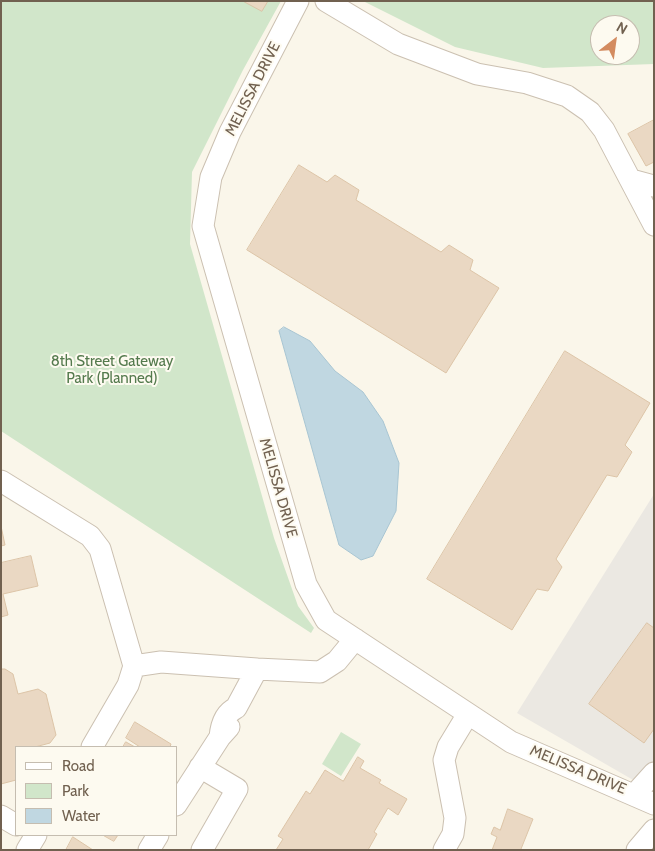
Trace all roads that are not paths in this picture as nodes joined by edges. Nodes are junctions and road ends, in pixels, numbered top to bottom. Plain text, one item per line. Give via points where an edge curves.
1 (298, 1) edge
2 (326, 1) edge
3 (631, 180) junction
4 (654, 186) edge
5 (654, 225) edge
6 (1, 481) edge
7 (355, 639) junction
8 (134, 666) junction
9 (257, 669) junction
10 (468, 714) junction
11 (93, 746) edge
12 (200, 767) junction
13 (654, 773) edge
14 (644, 799) edge
15 (178, 802) edge
16 (1, 816) edge
17 (15, 824) edge
18 (654, 830) edge
19 (157, 836) edge
20 (149, 850) edge
21 (202, 850) edge
22 (444, 850) edge
23 (637, 850) edge

1 - 7 street, MELISSA DRIVE via 230,132 212,177 203,226 306,584 326,620
2 - 3 street via 398,44 477,74 567,96 590,112 604,130
3 - 4 street
3 - 5 street
6 - 8 street via 90,536 100,549
7 - 9 street via 337,660 320,672
7 - 10 street, MELISSA DRIVE
8 - 9 street via 161,662
8 - 11 street via 128,685
9 - 12 street
10 - 14 street, MELISSA DRIVE via 511,742
10 - 22 street via 444,760 455,818 453,834
12 - 15 street
12 - 21 street via 237,789
13 - 14 street
16 - 17 street
18 - 23 street
19 - 20 street

